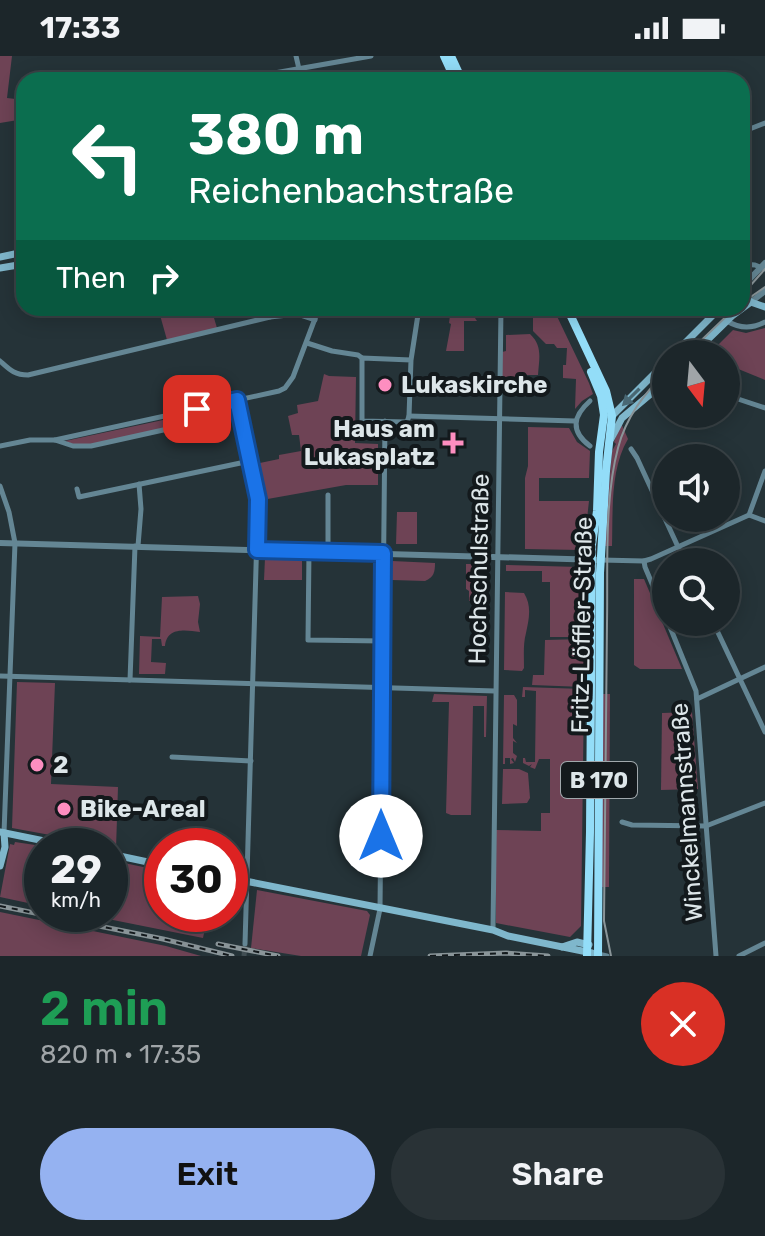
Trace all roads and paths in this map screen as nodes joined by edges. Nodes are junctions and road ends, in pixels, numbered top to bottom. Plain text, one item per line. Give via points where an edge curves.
1 (296, 56) edge
2 (371, 56) edge
3 (347, 58) edge
4 (299, 69) junction
5 (282, 72) edge
6 (765, 291) edge
7 (751, 302) joint
8 (765, 307) edge
9 (279, 316) edge
10 (303, 316) edge
11 (316, 316) edge
12 (418, 316) edge
13 (501, 316) edge
14 (567, 316) edge
15 (568, 316) edge
16 (711, 316) edge
17 (732, 316) edge
18 (270, 317) joint
19 (315, 320) junction
20 (726, 320) junction
21 (765, 322) edge
22 (688, 340) edge
23 (707, 340) edge
24 (307, 343) junction
25 (362, 358) junction
26 (411, 360) junction
27 (0, 361) edge
28 (652, 376) edge
29 (652, 395) edge
30 (237, 400) junction
31 (740, 400) edge
32 (590, 401) dead end
33 (765, 408) edge
34 (240, 413) junction
35 (409, 416) junction
36 (612, 416) junction
37 (499, 419) junction
38 (385, 421) junction
39 (575, 421) junction
40 (603, 428) junction
41 (55, 440) junction
42 (610, 441) junction
43 (0, 446) edge
44 (590, 446) dead end
45 (631, 449) dead end
46 (251, 461) junction
47 (765, 471) edge
48 (139, 484) junction
49 (0, 486) edge
50 (77, 489) dead end
51 (328, 495) dead end
52 (749, 515) junction
53 (765, 521) edge
54 (0, 543) edge
55 (15, 543) junction
56 (136, 546) junction
57 (678, 547) junction
58 (257, 550) junction
59 (309, 551) junction
60 (328, 552) junction
61 (383, 553) junction
62 (498, 557) junction
63 (596, 559) junction
64 (644, 561) junction
65 (652, 584) edge
66 (674, 636) edge
67 (720, 636) edge
68 (383, 641) junction
69 (765, 667) edge
70 (0, 676) edge
71 (11, 676) junction
72 (740, 679) junction
73 (130, 680) junction
74 (253, 683) junction
75 (383, 687) junction
76 (495, 691) junction
77 (697, 699) junction
78 (765, 732) edge
79 (172, 757) dead end
80 (251, 761) junction
81 (765, 803) edge
82 (622, 822) dead end
83 (706, 826) junction
84 (1, 835) edge
85 (24, 839) edge
86 (248, 852) edge
87 (0, 866) edge
88 (248, 882) edge
89 (380, 909) junction
90 (493, 930) junction
91 (245, 932) edge
92 (765, 943) edge
93 (245, 944) tunnel mouth
94 (587, 951) edge
95 (601, 955) edge
96 (370, 956) edge
97 (716, 956) edge
98 (739, 956) edge

1 - 4 street
2 - 3 street
3 - 4 street
4 - 5 street
6 - 7 street
7 - 8 main road
9 - 18 street
10 - 19 street
11 - 19 street
12 - 26 street
13 - 37 street, Hochschulstraße
14 - 40 main road, B 170 via 598,389
15 - 36 main road, B 170 via 606,391
16 - 22 main road
17 - 20 main road
18 - 27 street via 28,375 10,371
19 - 24 street
20 - 21 street via 746,328
20 - 23 main road
24 - 25 street
24 - 30 street via 285,388
25 - 26 street
25 - 38 street via 362,421
26 - 35 street
28 -> 36 main road
29 - 42 main road via 622,418
30 - 34 street
30 - 41 street
31 - 33 street
32 - 39 street
34 - 41 street via 91,446
34 - 46 street
35 - 37 street
35 - 38 street via 407,422
36 - 40 main road
36 - 42 main road, B 170
37 - 39 street
37 - 62 street, Hochschulstraße
38 - 61 street
39 - 44 street
40 - 63 main road, Fritz-Löffler-Straße / B 170 via 592,537
41 - 43 street
42 - 63 main road, Fritz-Löffler-Straße / B 170
45 - 57 street
46 - 48 street
46 - 58 street via 258,499
47 - 52 street
48 - 50 street via 79,497
48 - 56 street
49 - 55 street
51 - 60 street
52 - 53 street
52 - 57 street
54 - 55 street
55 - 56 street
55 - 71 street
56 - 58 street
56 - 73 street
57 - 64 street
58 - 59 street
58 - 74 street
59 - 60 street
59 - 68 street via 308,640
60 - 61 street
61 - 62 street
61 - 68 street
62 - 63 street
62 - 76 street, Hochschulstraße
63 - 64 street
63 - 94 main road, Fritz-Löffler-Straße / B 170
63 - 95 main road, Fritz-Löffler-Straße / B 170
64 - 65 street, Winckelmannstraße
66 - 77 street, Winckelmannstraße
67 - 72 street
68 - 75 street
69 - 72 street
70 - 71 street
71 - 73 street
71 - 84 street
72 - 77 street
72 - 78 street
73 - 74 street
74 - 75 street
74 - 80 street
75 - 76 street
75 - 89 street
76 - 90 street, Hochschulstraße
77 - 83 street, Winckelmannstraße
79 - 80 street
80 - 86 street
81 - 83 street
82 - 83 street
83 - 97 street, Winckelmannstraße
84 - 85 main road
84 - 87 main road via 5,847
88 - 89 main road
89 - 90 main road
89 - 96 street
90 - 94 main road
91 - 93 street
92 - 98 street
94 - 95 main road

